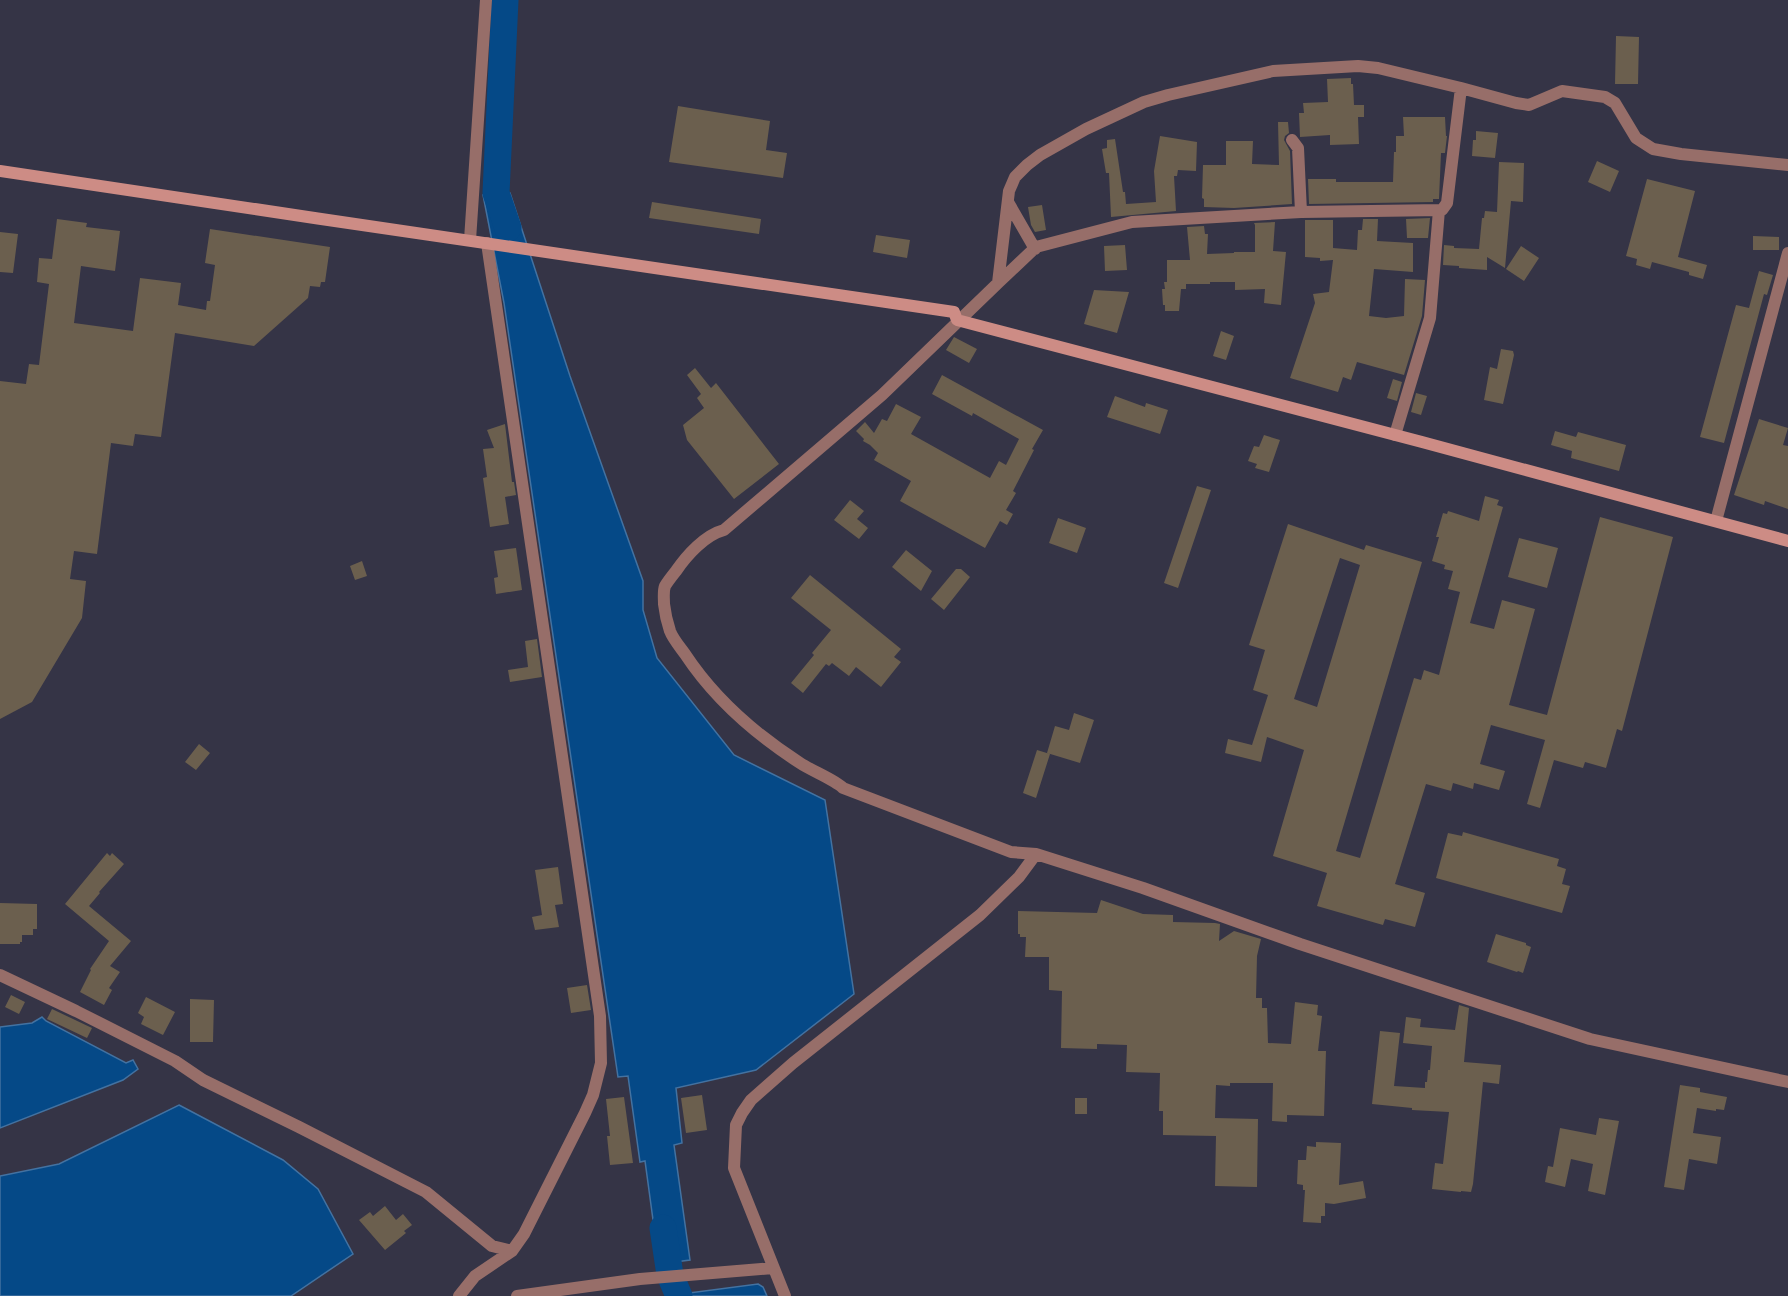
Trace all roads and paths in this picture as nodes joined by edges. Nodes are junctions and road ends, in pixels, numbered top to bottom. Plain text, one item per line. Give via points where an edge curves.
1 (486, 0) edge
2 (1461, 88) junction
3 (1292, 140) dead end
4 (1788, 165) edge
5 (0, 171) edge
6 (1008, 202) junction
7 (1439, 210) junction
8 (1301, 212) junction
9 (470, 240) junction
10 (489, 244) junction
11 (1035, 249) junction
12 (1788, 253) edge
13 (998, 283) junction
14 (957, 320) junction
15 (1395, 435) junction
16 (1716, 521) junction
17 (1788, 540) edge
18 (1036, 854) junction
19 (0, 975) edge
20 (1788, 1082) edge
21 (512, 1251) junction
22 (773, 1268) junction
23 (459, 1296) edge
24 (518, 1296) edge
25 (785, 1296) edge

1 - 9 street
2 - 4 street via 1529,105 1562,91 1605,97 1615,103 1636,138 1653,149
2 - 6 street via 1358,66 1274,71 1168,95 1144,102 1040,155 1016,177
2 - 7 street via 1447,203
3 - 8 street via 1298,148
5 - 9 street
6 - 11 street
6 - 13 street
7 - 8 street
7 - 15 street via 1430,318
8 - 11 street via 1132,222
9 - 10 street
10 - 14 street via 954,312
10 - 21 street via 602,1047 593,1095
11 - 13 street
12 - 16 street
13 - 14 street
14 - 15 street
14 - 18 street via 882,394 681,563 664,587 665,614 671,633 719,697 801,764 843,788 1011,852
15 - 16 street
16 - 17 street
18 - 20 street via 1590,1040
18 - 22 street via 1019,877 980,915 793,1064 751,1100 742,1113 736,1125 734,1168
19 - 21 street via 426,1192 492,1246
21 - 23 street via 476,1276
22 - 24 street via 640,1279
22 - 25 street

